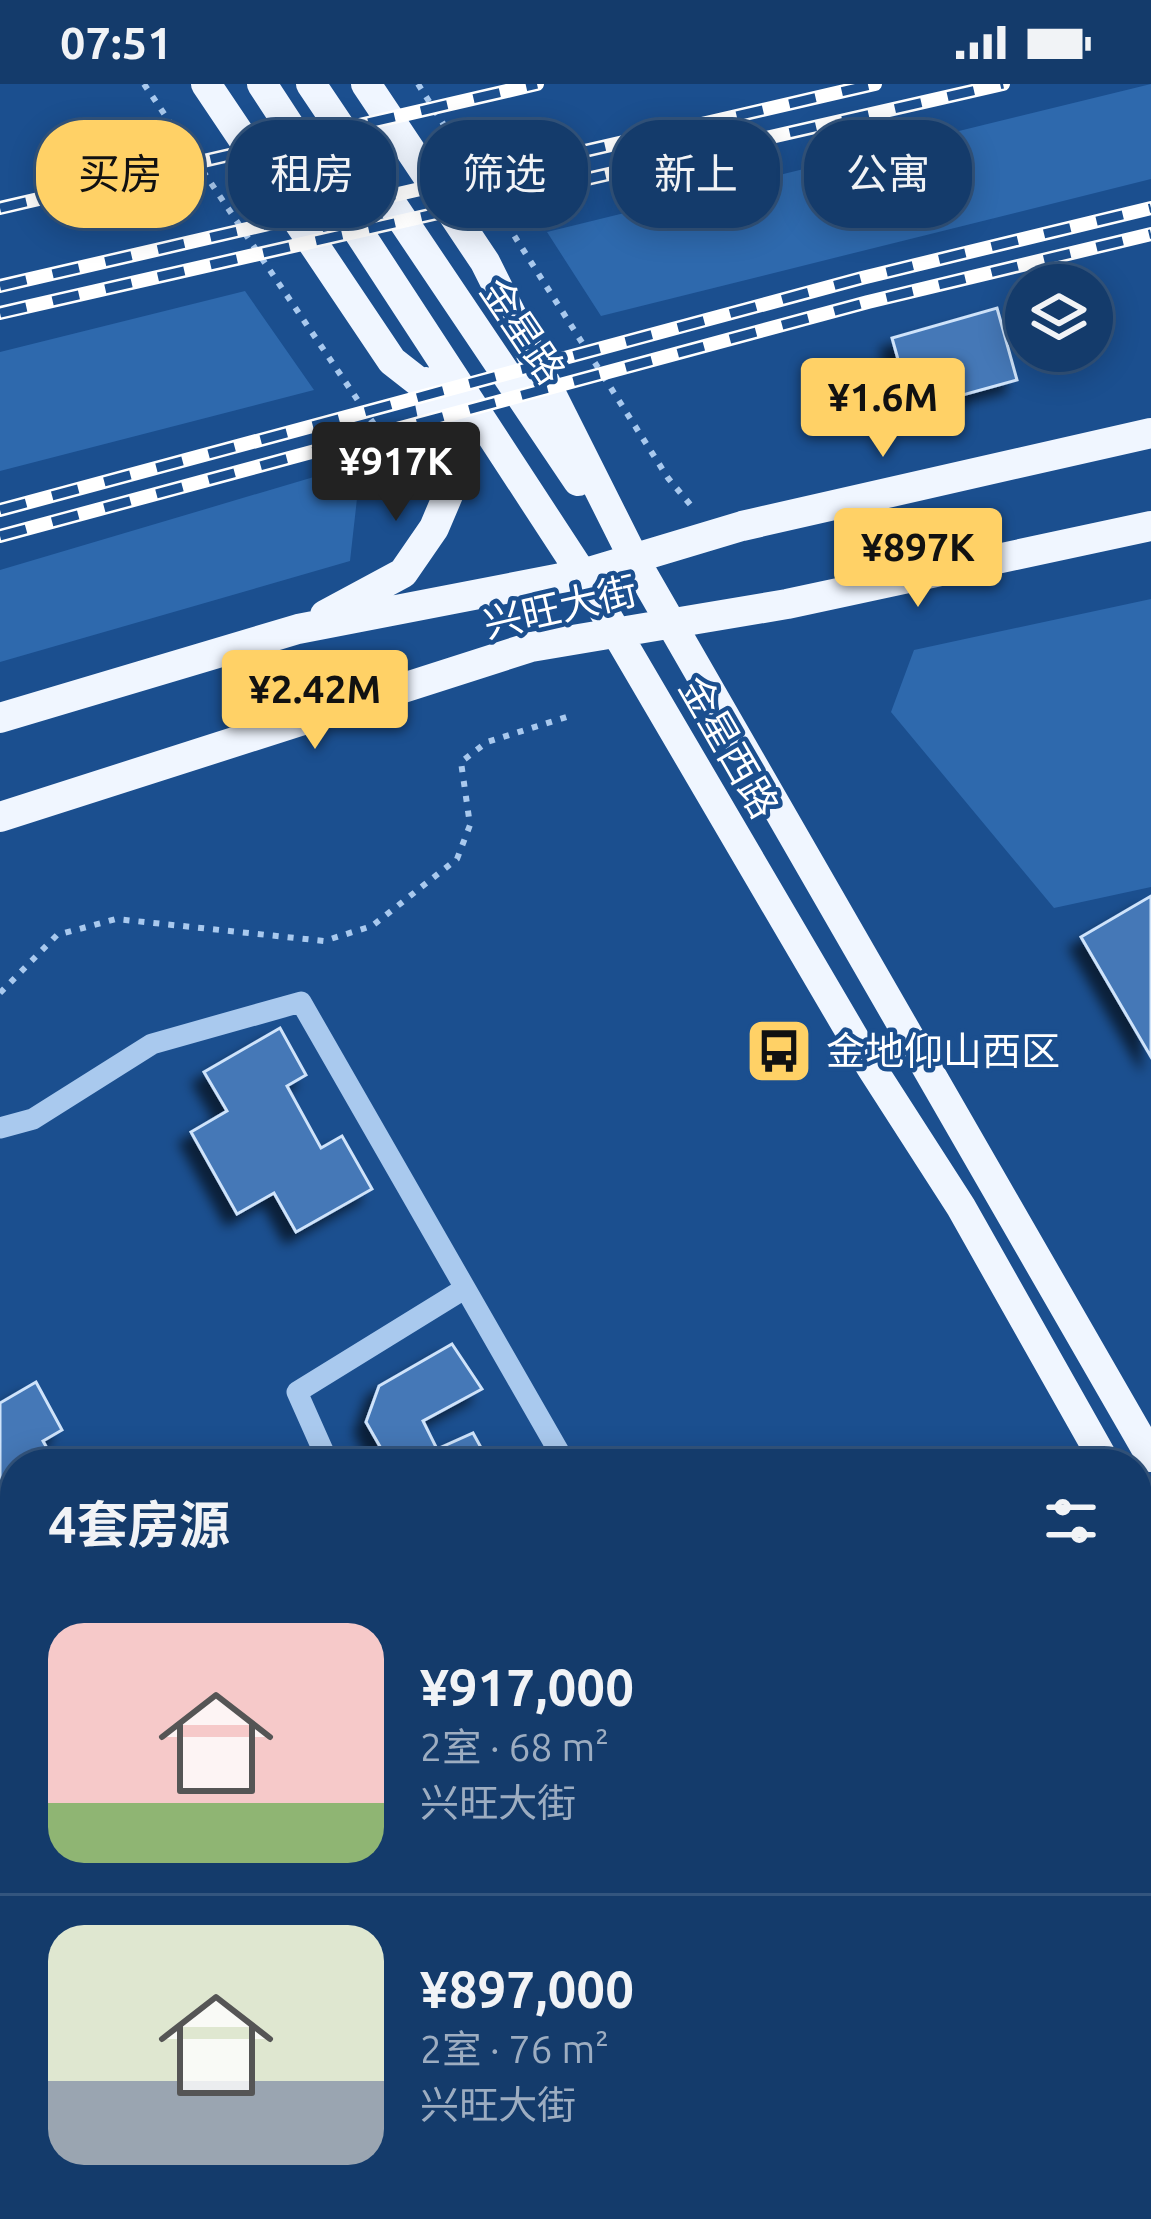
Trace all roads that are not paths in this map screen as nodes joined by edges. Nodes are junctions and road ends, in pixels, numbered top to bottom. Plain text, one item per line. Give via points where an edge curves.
1 (206, 84) edge
2 (262, 84) edge
3 (311, 84) edge
4 (366, 84) edge
5 (377, 254) junction
6 (427, 385) junction
7 (1151, 433) edge
8 (500, 446) junction
9 (1151, 526) edge
10 (634, 559) junction
11 (582, 574) junction
12 (671, 622) junction
13 (298, 629) junction
14 (615, 631) junction
15 (0, 718) edge
16 (0, 817) edge
17 (0, 1128) edge
18 (464, 1289) junction
19 (322, 1449) edge
20 (557, 1449) edge
21 (1098, 1449) edge
22 (1146, 1449) edge

1 - 6 main road via 392,361
2 - 5 main road, 金星西路
3 - 10 main road, 金星路
4 - 10 main road via 485,262
5 - 6 main road
5 - 8 main road, 金星西路
6 - 8 main road
6 - 13 main road via 448,495 434,528 403,573
7 - 10 main road, 兴旺大街
8 - 11 main road, 金星西路
9 - 12 main road, 兴旺大街
10 - 11 main road, 兴旺大街
10 - 12 main road, 金星西路
11 - 13 main road, 兴旺大街
11 - 14 main road, 金星西路
12 - 14 main road, 兴旺大街
12 - 22 main road, 金星西路
13 - 15 main road, 兴旺大街
14 - 16 main road, 兴旺大街 via 531,647
14 - 21 main road, 金星西路 via 962,1207
17 - 18 street via 33,1119 152,1044 301,1002
18 - 19 street via 297,1392
18 - 20 street

